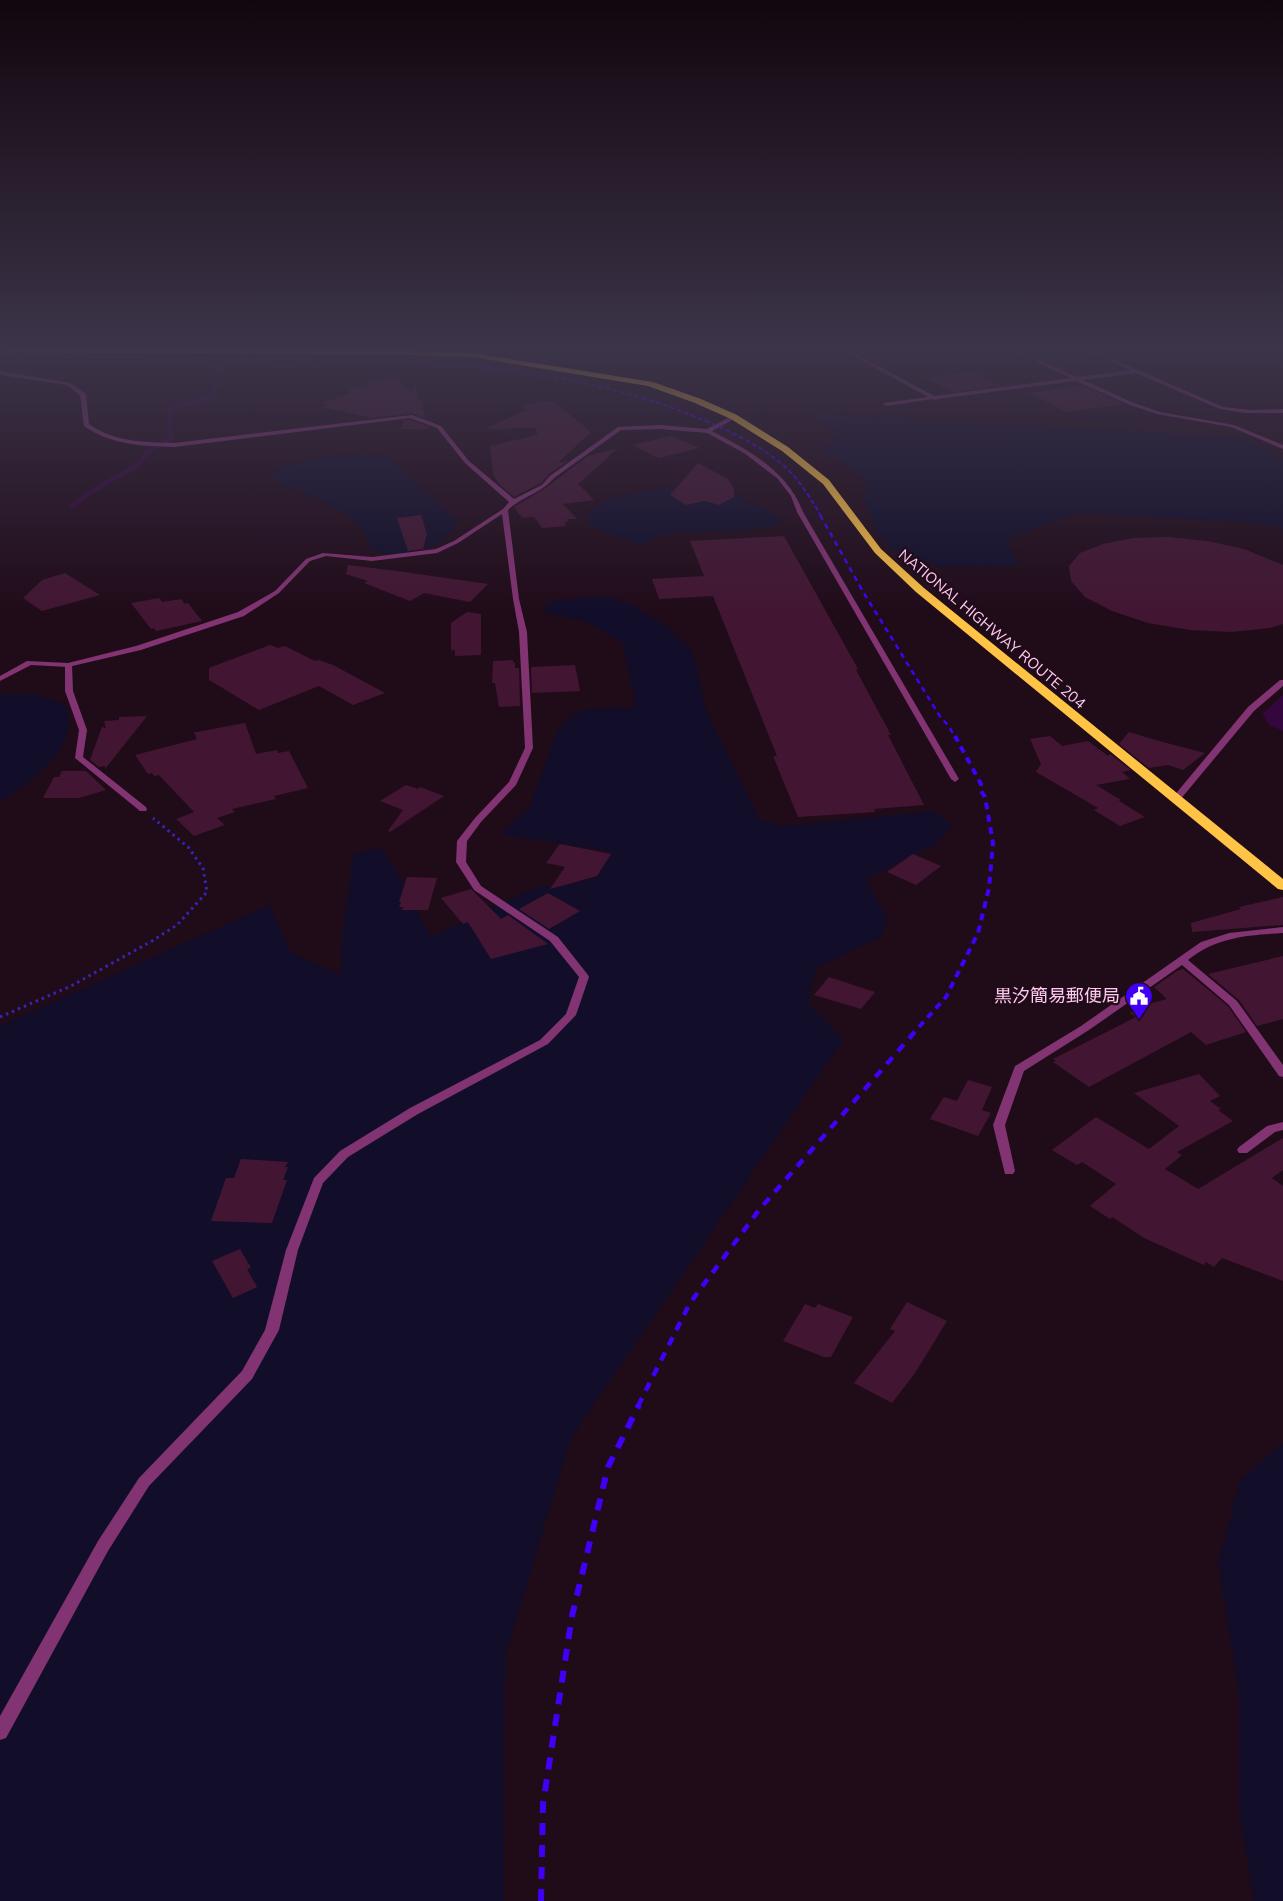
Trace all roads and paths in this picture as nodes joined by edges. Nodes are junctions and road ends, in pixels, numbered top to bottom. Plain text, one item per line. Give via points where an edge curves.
1 (99, 435) edge
2 (263, 435) edge
3 (445, 435) edge
4 (609, 435) edge
5 (715, 435) edge
6 (763, 435) edge
7 (1253, 435) edge
8 (1283, 447) edge
9 (509, 506) junction
10 (68, 665) junction
11 (0, 679) edge
12 (1283, 682) edge
13 (955, 779) dead end
14 (1176, 798) junction
15 (142, 809) joint
16 (1283, 886) edge
17 (1283, 930) edge
18 (1182, 960) junction
19 (0, 1017) edge
20 (1283, 1073) edge
21 (1283, 1126) edge
22 (1243, 1150) dead end
23 (1009, 1171) dead end
24 (0, 1732) edge

1 - 2 street via 140,444 174,446
3 - 9 street via 466,462 486,477
4 - 9 street via 544,486
5 - 13 street via 746,452 779,477 794,496 800,512
6 - 14 highway, NATIONAL HIGHWAY ROUTE 204 via 785,448 826,482 878,550 920,590
7 - 8 street
9 - 10 street via 438,551 372,559 326,554 308,560 277,592 241,614 138,648
9 - 24 street via 516,599 523,632 529,748 513,783 462,841 461,862 477,888 554,940 584,977 571,1015 544,1042 414,1111 344,1154 318,1181 292,1250 272,1330 248,1375 144,1482 103,1546
10 - 11 street via 30,663
10 - 15 street via 69,691 83,730 79,758
12 - 14 street via 1252,709
14 - 16 highway, NATIONAL HIGHWAY ROUTE 204
15 - 19 path via 188,847 203,868 207,892 176,925 152,941 71,986
17 - 18 street via 1222,936
18 - 20 street via 1233,1003
18 - 23 street via 1085,1028 1019,1069 999,1125
21 - 22 street via 1271,1129

